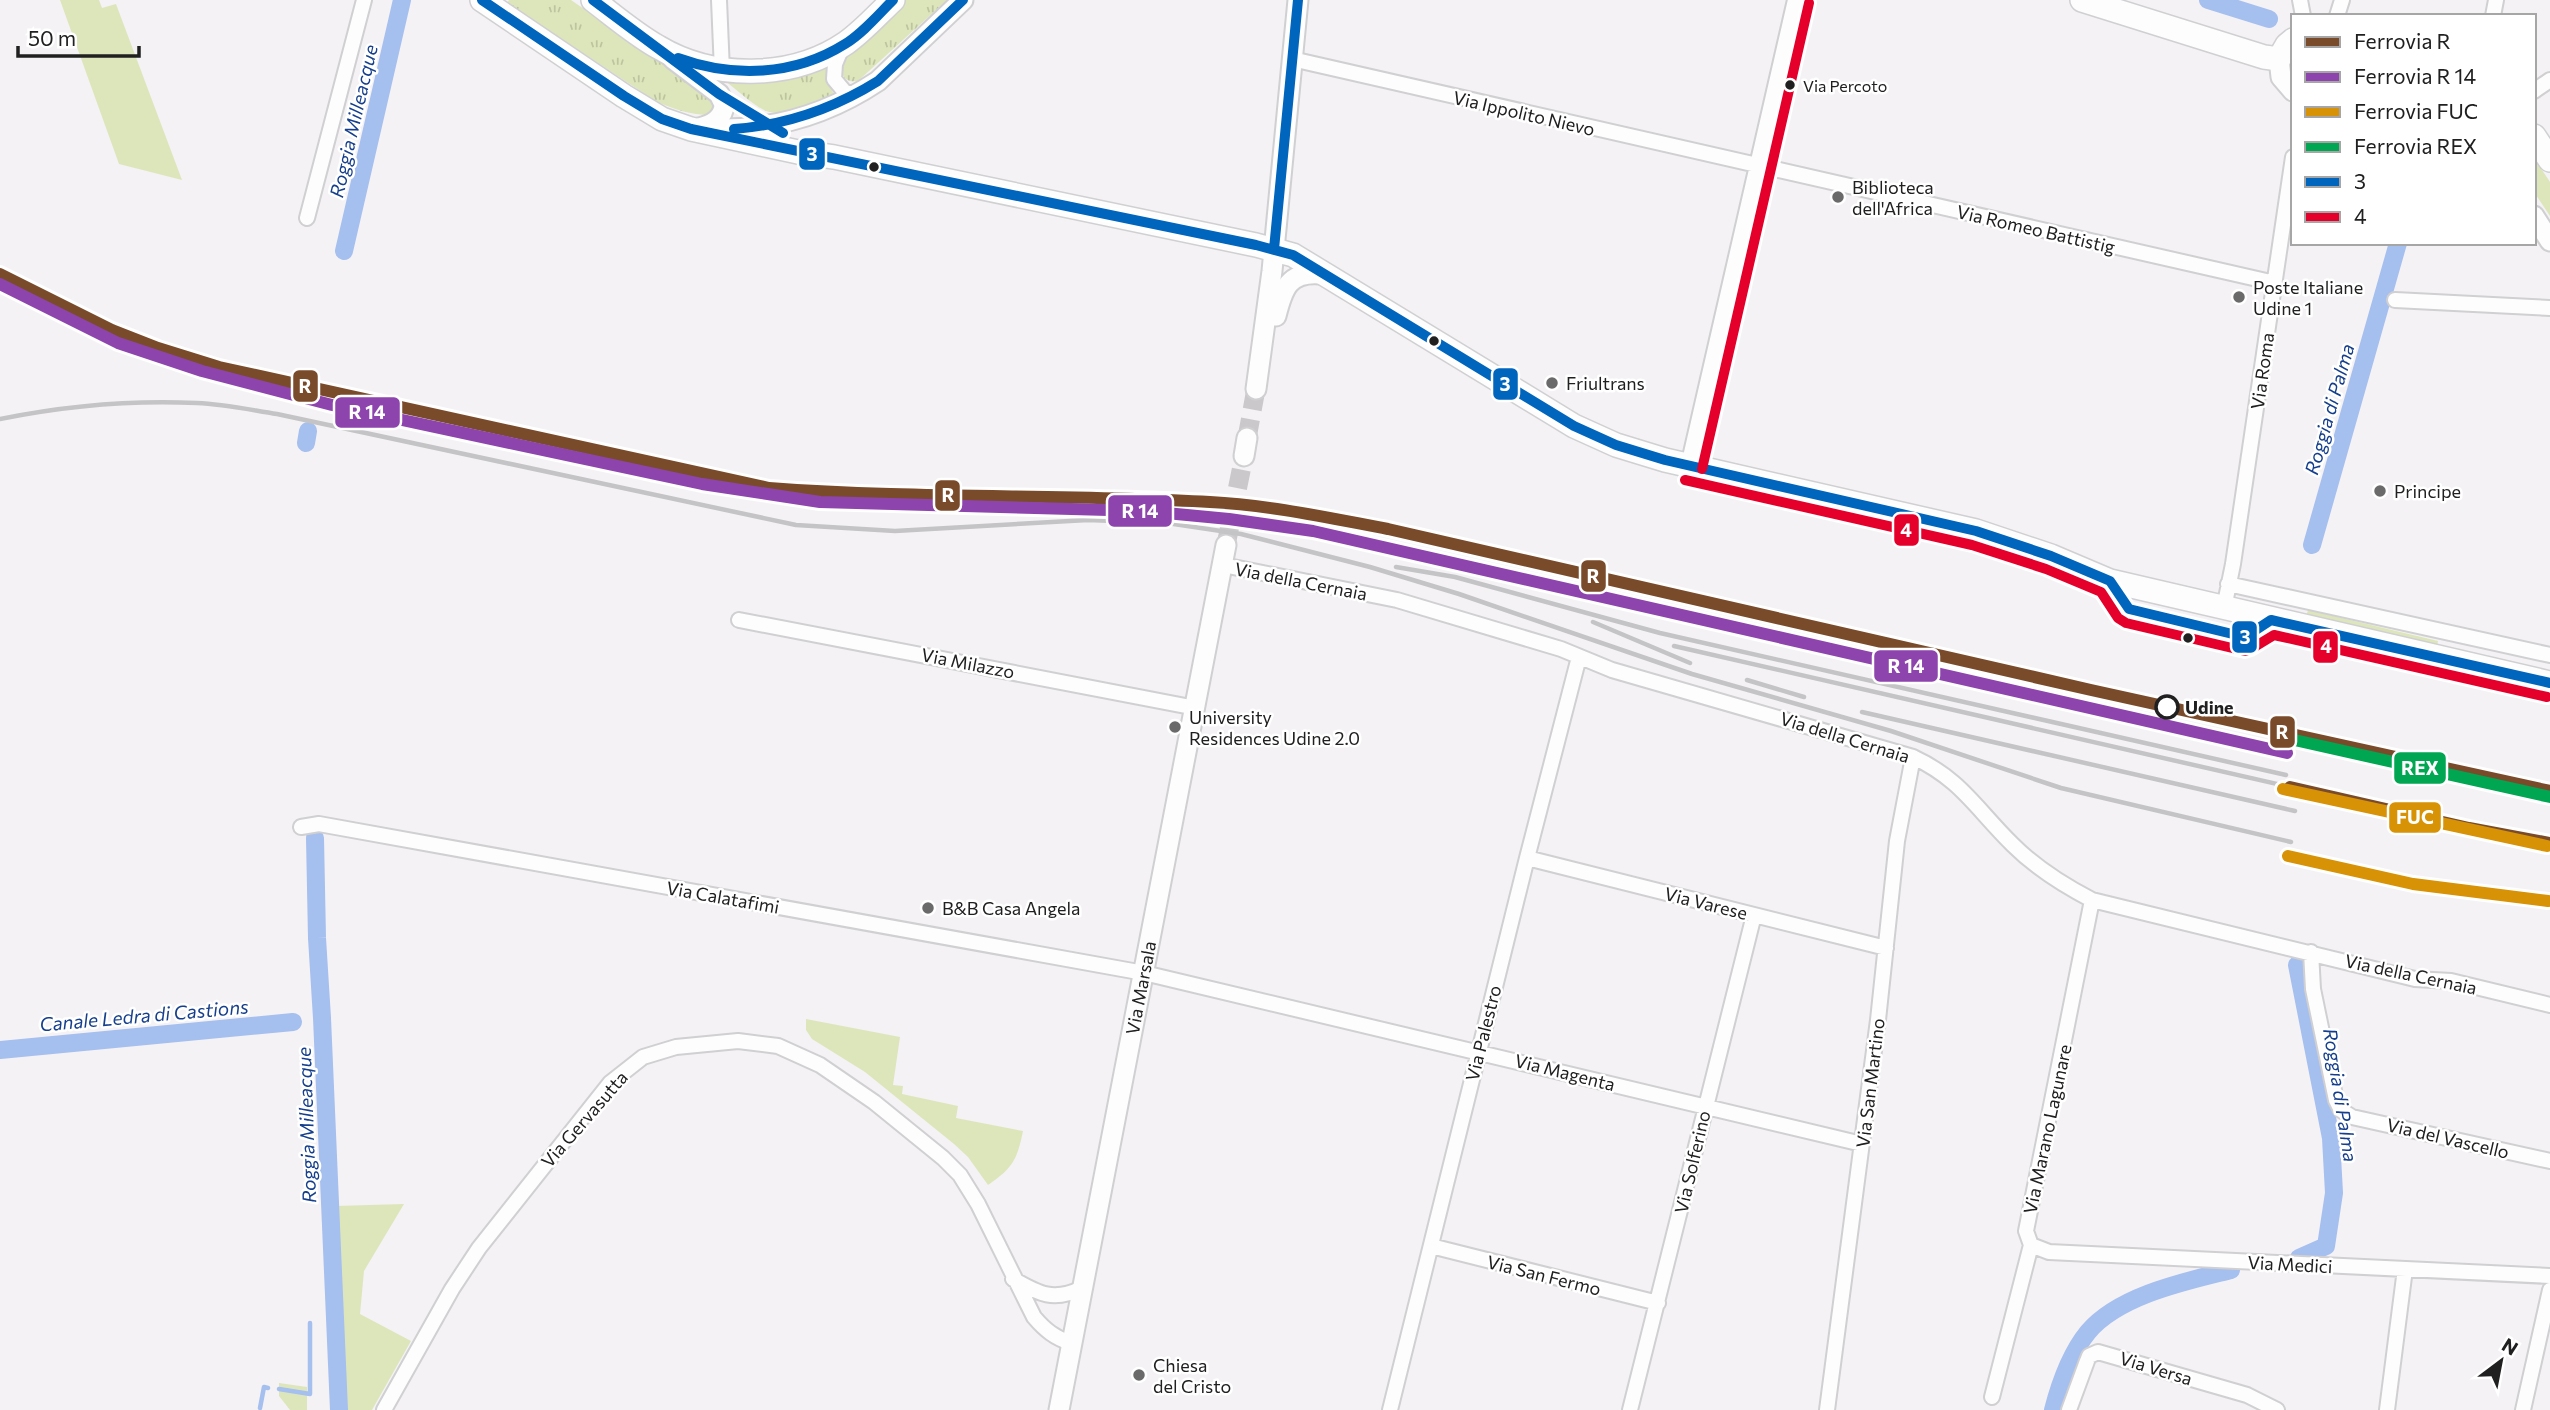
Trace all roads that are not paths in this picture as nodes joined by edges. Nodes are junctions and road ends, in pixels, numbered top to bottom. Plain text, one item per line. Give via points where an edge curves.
1 (364, 0) edge
2 (482, 0) edge
3 (593, 0) edge
4 (719, 0) edge
5 (893, 0) edge
6 (963, 0) edge
7 (1298, 0) edge
8 (1795, 0) edge
9 (2082, 0) edge
10 (843, 45) junction
11 (657, 47) junction
12 (2286, 49) edge
13 (1292, 59) junction
14 (722, 71) junction
15 (2291, 89) edge
16 (853, 95) junction
17 (691, 129) junction
18 (2536, 139) edge
19 (2550, 160) edge
20 (1756, 166) junction
21 (2291, 169) edge
22 (307, 218) dead end
23 (2536, 219) edge
24 (2550, 241) edge
25 (1274, 249) junction
26 (1321, 274) junction
27 (2274, 283) junction
28 (2395, 300) dead end
29 (2550, 308) edge
30 (1688, 466) junction
31 (1226, 545) tunnel mouth
32 (1223, 565) junction
33 (2228, 584) junction
34 (2298, 599) junction
35 (2224, 608) junction
36 (740, 620) dead end
37 (2293, 624) junction
38 (2452, 632) junction
39 (2469, 636) junction
40 (2550, 655) edge
41 (1579, 657) junction
42 (2455, 661) junction
43 (2550, 683) edge
44 (1196, 708) junction
45 (1913, 757) junction
46 (301, 827) dead end
47 (1527, 858) junction
48 (2092, 900) junction
49 (1754, 915) junction
50 (1886, 948) junction
51 (2311, 952) junction
52 (1144, 973) junction
53 (2550, 1005) edge
54 (1479, 1051) junction
55 (1706, 1106) junction
56 (1862, 1144) junction
57 (2550, 1161) edge
58 (2031, 1245) junction
59 (1431, 1247) junction
60 (2405, 1269) junction
61 (2550, 1276) edge
62 (1013, 1279) junction
63 (1082, 1288) junction
64 (2550, 1290) edge
65 (1658, 1303) junction
66 (1071, 1343) junction
67 (1992, 1397) dead end
68 (1062, 1409) edge
69 (384, 1410) edge
70 (1390, 1410) edge
71 (1630, 1410) edge
72 (1827, 1410) edge
73 (2069, 1410) edge
74 (2277, 1410) edge
75 (2387, 1410) edge
76 (2523, 1410) edge

1 - 22 street
2 - 17 main road via 650,113
3 - 11 main road
4 - 14 street
5 - 10 main road
6 - 16 street via 878,80
7 - 13 street
8 - 20 street
9 - 12 main road via 2264,57
10 - 14 main road via 789,66
10 - 16 street via 834,79
11 - 14 main road via 682,60
11 - 17 street via 719,94 724,104 721,116 712,123
12 - 15 street via 2281,77
13 - 20 street, Via Ippolito Nievo
13 - 25 street
16 - 17 street via 796,120 769,126
17 - 25 main road
18 - 19 main road
20 - 27 street, Via Romeo Battistig
20 - 30 street
21 - 27 street, Via Roma
23 - 24 street
25 - 26 main road via 1293,255
25 - 26 street via 1257,381 1266,363 1284,290 1300,275
26 - 30 main road via 1584,431 1616,446
27 - 33 street, Via Roma
28 - 29 street
30 - 35 main road via 1976,531 2110,581
31 - 32 street, Via Marsala
32 - 41 street, Via della Cernaia via 1397,600
32 - 44 street, Via Marsala
33 - 34 street
33 - 35 street, Via Roma
34 - 37 street via 2288,610
34 - 38 street
35 - 37 main road
36 - 44 street, Via Milazzo
37 - 42 main road
38 - 39 street
38 - 42 street
39 - 40 street
39 - 42 street
41 - 45 street, Via della Cernaia
41 - 47 street, Via Palestro
42 - 43 main road
44 - 52 street, Via Marsala
45 - 48 street, Via della Cernaia via 1963,789 2012,844 2045,872
45 - 50 street, Via San Martino via 1897,841
46 - 52 street, Via Calatafimi via 319,824
47 - 49 street, Via Varese
47 - 54 street, Via Palestro
48 - 51 street, Via della Cernaia
48 - 58 street, Via Marano Lagunare via 2026,1231
49 - 50 street, Via Varese
49 - 55 street, Via Solferino
50 - 56 street, Via San Martino
51 - 53 street, Via della Cernaia via 2415,979 2451,981
51 - 57 street, Via del Vascello via 2313,989 2341,1110 2352,1117
52 - 54 street, Via Magenta
52 - 63 street, Via Marsala
54 - 55 street, Via Magenta
54 - 59 street, Via Palestro
55 - 56 street, Via Magenta
55 - 65 street, Via Solferino
56 - 72 street, Via San Martino
58 - 60 street, Via Medici via 2049,1252
58 - 67 street, Via Marano Lagunare
59 - 65 street, Via San Fermo
59 - 70 street, Via Palestro
60 - 61 street, Via Medici
60 - 75 street
62 - 63 street via 1053,1296
62 - 66 street, Via Gervasutta via 1044,1329
62 - 69 street, Via Gervasutta via 960,1175 845,1080 778,1046 730,1041 676,1046 628,1067 593,1104 468,1265
63 - 66 street, Via Marsala
64 - 76 street
65 - 71 street, Via Solferino
66 - 68 street, Via Marsala
73 - 74 street, Via Versa via 2089,1356 2103,1352 2248,1395

